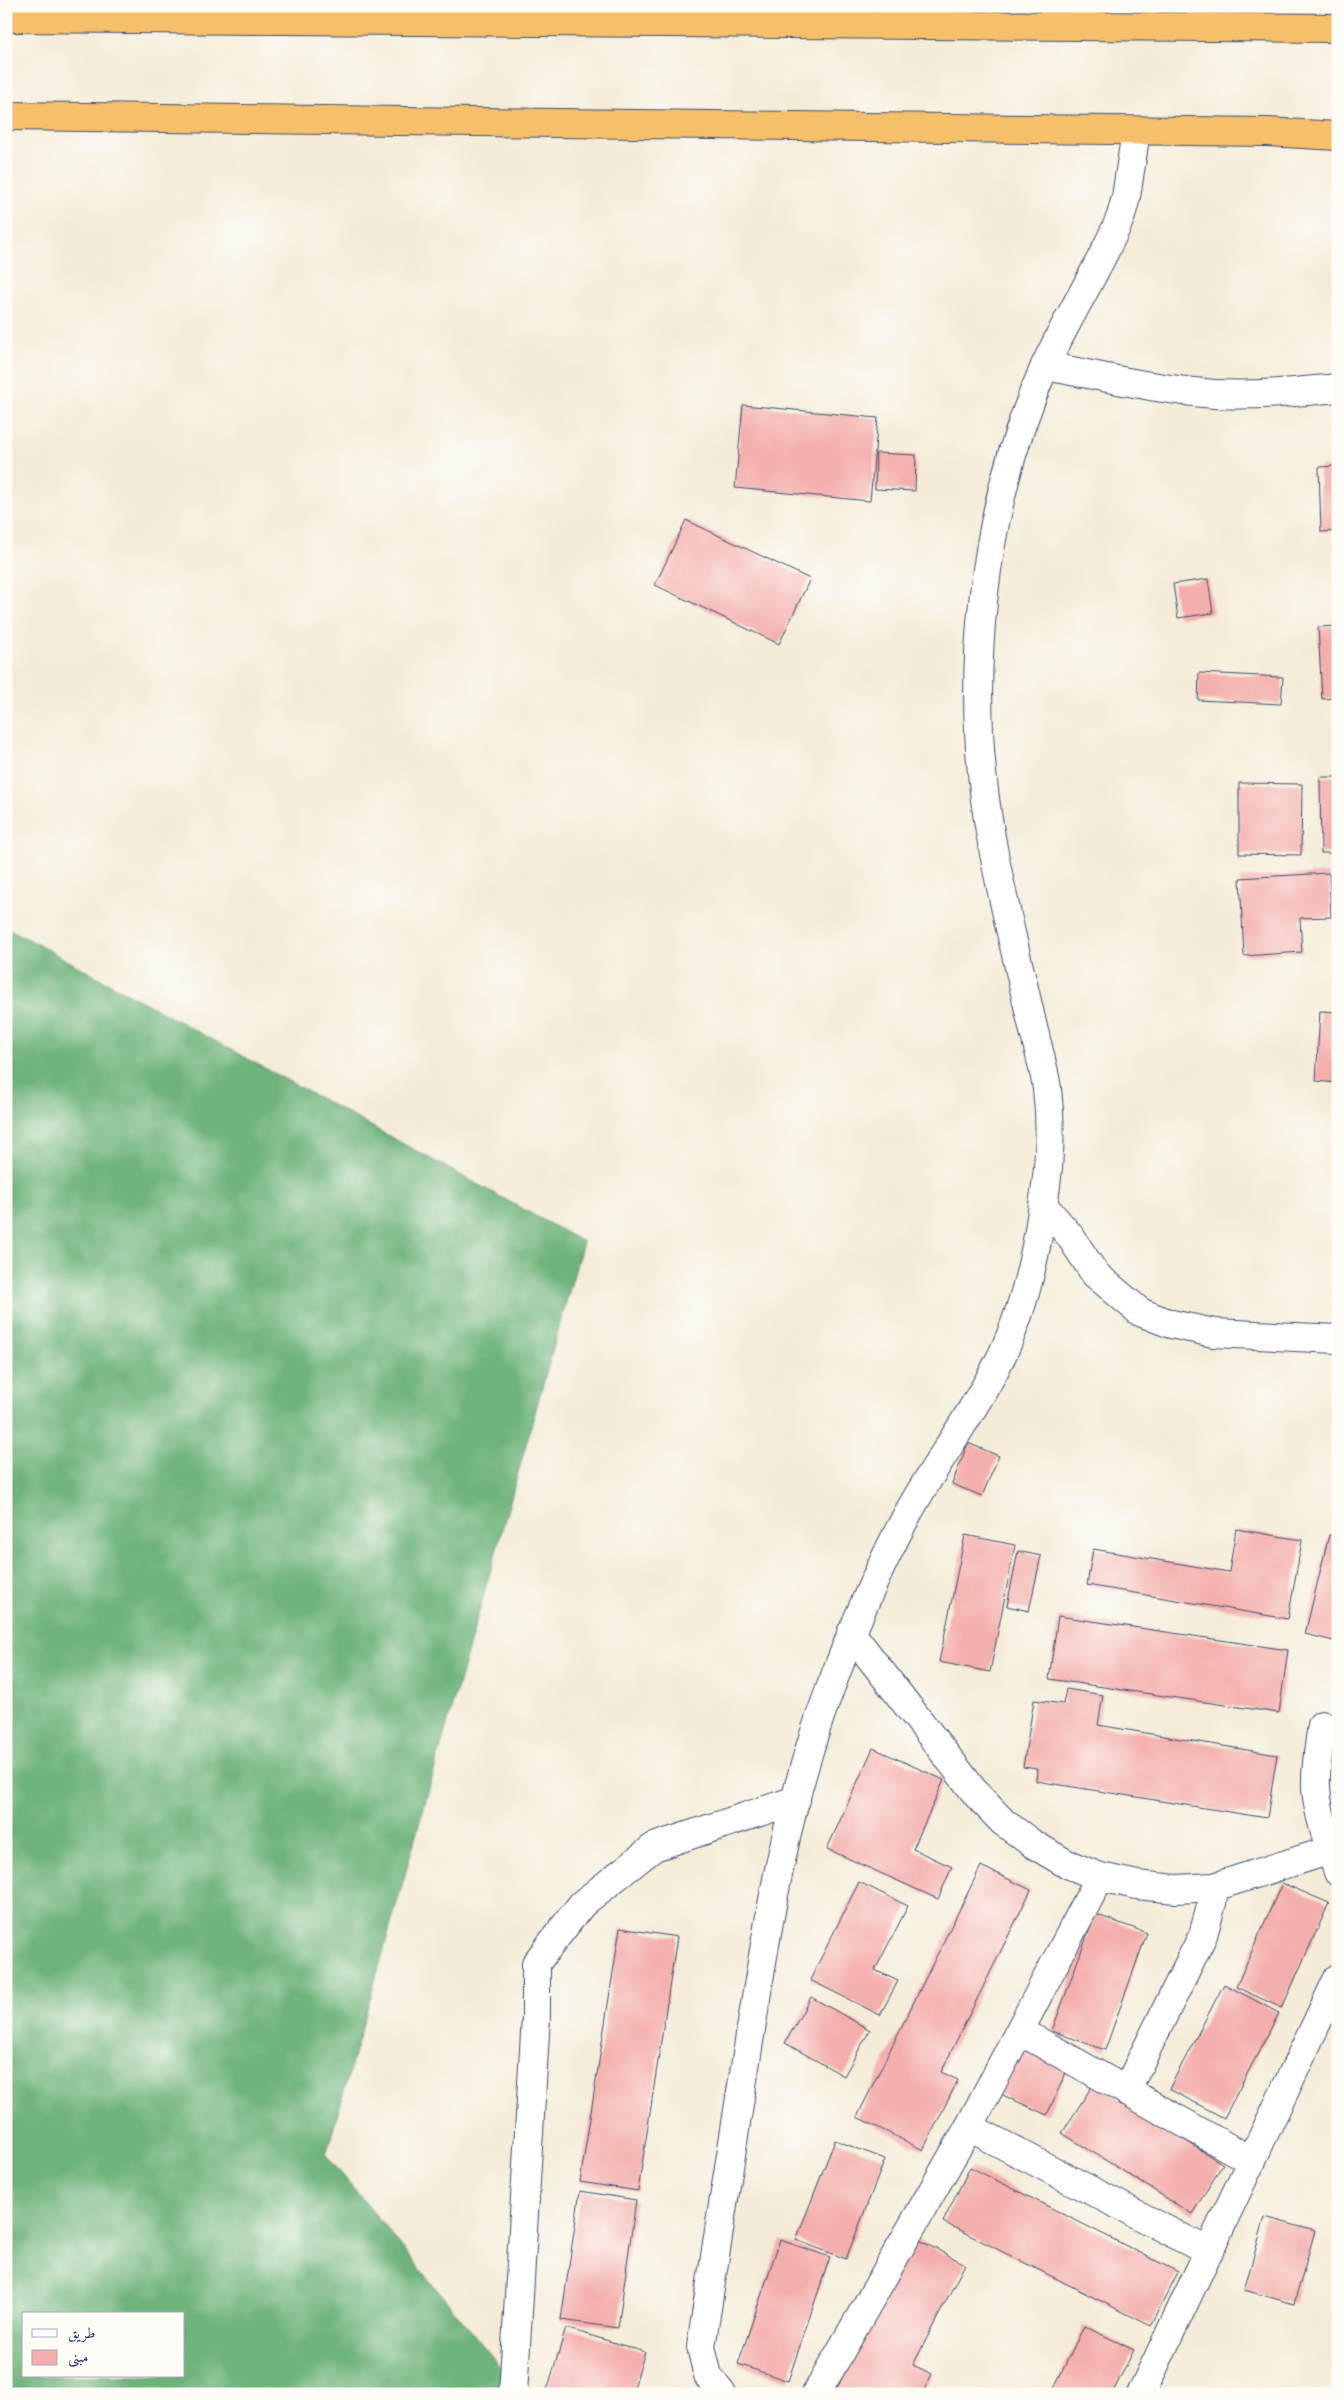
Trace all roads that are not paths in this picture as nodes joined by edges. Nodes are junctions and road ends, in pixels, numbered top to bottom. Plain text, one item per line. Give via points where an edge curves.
1 (6, 18) edge
2 (1338, 28) edge
3 (6, 116) edge
4 (1136, 131) junction
5 (1338, 136) edge
6 (1045, 366) junction
7 (1338, 388) edge
8 (1044, 1206) junction
9 (1338, 1339) edge
10 (851, 1633) junction
11 (1322, 1725) dead end
12 (796, 1800) junction
13 (1334, 1861) edge
14 (1100, 1877) junction
15 (1214, 1887) junction
16 (1338, 1978) edge
17 (1020, 2031) junction
18 (1126, 2091) junction
19 (970, 2127) junction
20 (1252, 2160) junction
21 (1209, 2252) junction
22 (512, 2394) edge
23 (722, 2394) edge
24 (816, 2394) edge
25 (1142, 2394) edge

1 - 2 highway
3 - 4 highway
4 - 5 highway
4 - 6 street via 1121,216
6 - 7 street via 1215,394
6 - 8 street via 1023,422 1006,479 984,597 979,658 982,777 991,837 1047,1090
8 - 9 street via 1070,1236 1095,1274 1140,1312 1171,1324 1214,1333
8 - 10 street via 1017,1318 994,1370 903,1522
10 - 12 street via 826,1697
10 - 14 street via 978,1795 1003,1822 1065,1863
11 - 13 street via 1316,1788
12 - 22 street via 654,1847 582,1904 536,1963 536,2017
12 - 23 street via 772,1895 701,2347 708,2376
13 - 15 street
14 - 15 street via 1176,1889
14 - 17 street
15 - 18 street via 1203,1936
16 - 20 street
17 - 18 street
17 - 19 street
18 - 20 street
19 - 21 street
19 - 24 street
20 - 21 street
21 - 25 street

